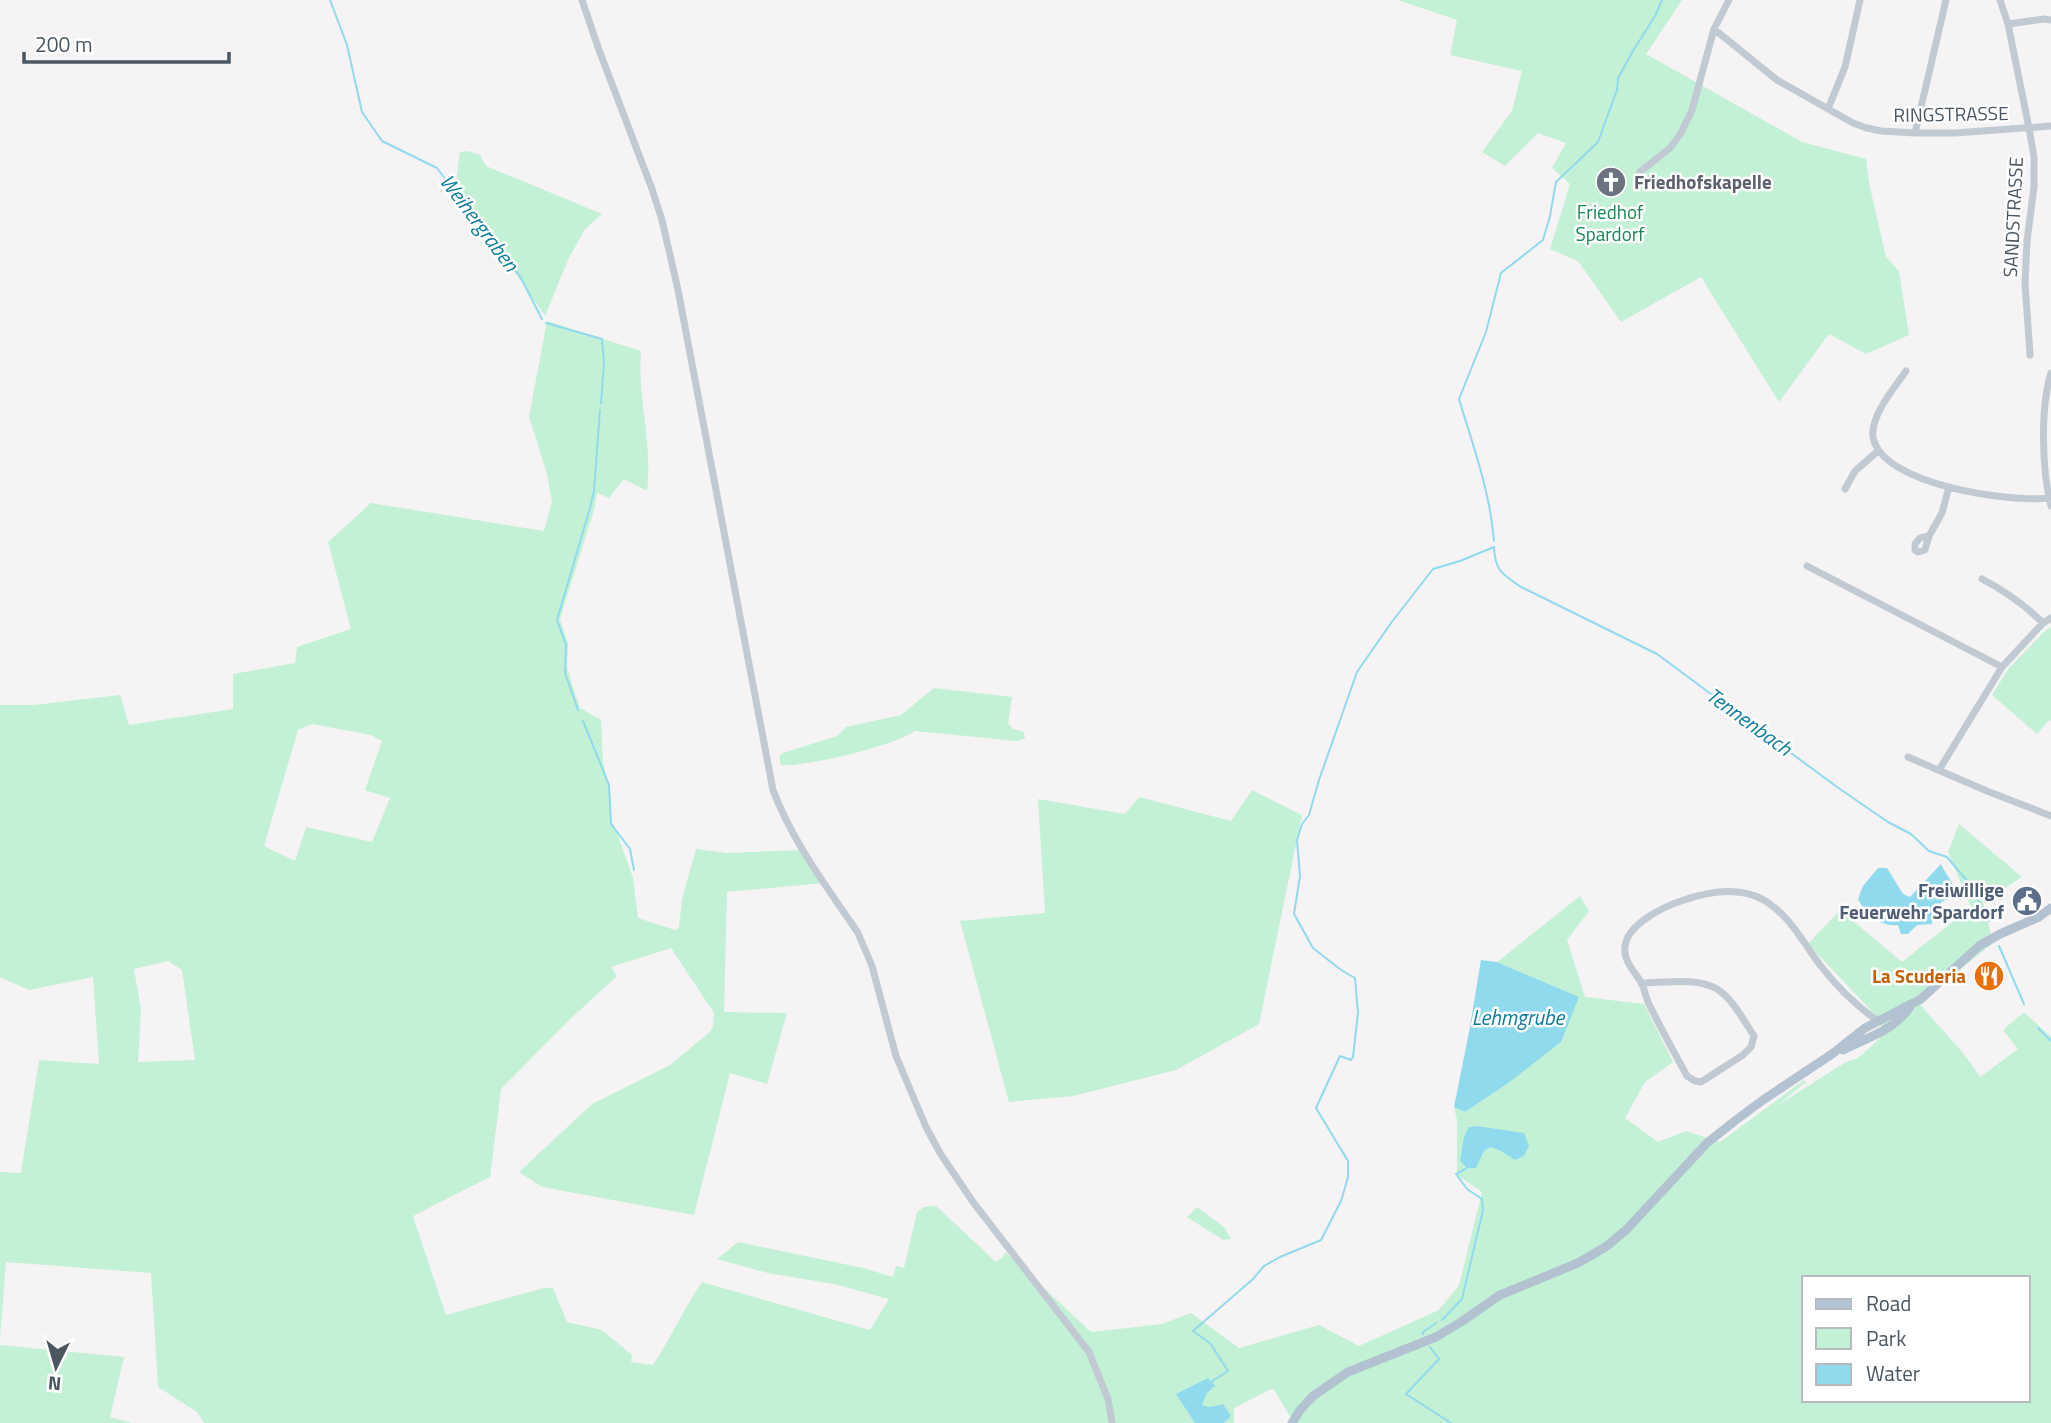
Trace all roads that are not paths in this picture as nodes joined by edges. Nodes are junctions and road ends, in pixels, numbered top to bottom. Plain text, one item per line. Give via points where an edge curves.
1 (582, 0) edge
2 (1729, 0) edge
3 (1860, 0) edge
4 (1946, 0) edge
5 (2000, 0) edge
6 (2051, 20) edge
7 (2008, 23) junction
8 (1714, 29) junction
9 (1828, 109) junction
10 (2051, 126) edge
11 (2029, 128) junction
12 (1915, 133) junction
13 (1640, 172) dead end
14 (2029, 355) dead end
15 (1906, 371) dead end
16 (2051, 373) edge
17 (1878, 451) junction
18 (1949, 487) junction
19 (1845, 489) dead end
20 (2050, 501) edge
21 (1929, 536) dead end
22 (1807, 566) dead end
23 (1982, 579) dead end
24 (2051, 618) edge
25 (2043, 623) junction
26 (2002, 667) junction
27 (1908, 757) dead end
28 (1939, 770) junction
29 (2051, 816) edge
30 (2051, 909) edge
31 (1641, 983) junction
32 (1911, 1005) junction
33 (1859, 1008) junction
34 (1878, 1021) junction
35 (1865, 1028) junction
36 (1877, 1035) junction
37 (1832, 1054) junction
38 (1295, 1419) edge
39 (1112, 1423) edge

1 - 39 street via 662,220 778,802 796,840 865,947 896,1056 940,1153 1089,1352 1108,1399
2 - 8 street
3 - 9 street via 1845,67
4 - 12 street
5 - 7 street, SANDSTRASSE
6 - 7 street
7 - 11 street, SANDSTRASSE
8 - 9 street, RINGSTRASSE via 1777,80
8 - 13 street via 1692,110 1681,132 1670,148
9 - 12 street, RINGSTRASSE via 1867,128
10 - 11 street, RINGSTRASSE
11 - 12 street, RINGSTRASSE
11 - 14 street, SANDSTRASSE via 2034,167 2025,283
15 - 17 street via 1875,420 1873,437
16 - 20 street via 2045,433
17 - 18 street via 1893,464
17 - 19 street
18 - 20 street
18 - 21 street
22 - 26 street
23 - 25 street
24 - 25 street
25 - 26 street
26 - 28 street
27 - 28 street
28 - 29 street
30 - 32 main road via 1970,952
31 - 31 street via 1673,1051 1695,1081 1701,1082 1751,1047 1754,1036 1714,988 1688,982
31 - 33 street via 1628,963 1625,947 1640,923 1668,906 1703,894 1746,893 1787,919 1821,967
32 - 34 main road
32 - 36 main road
33 - 34 street
33 - 35 street
34 - 35 main road
34 - 36 main road
35 - 36 main road
35 - 37 main road
36 - 37 main road
37 - 38 main road via 1707,1143 1607,1246 1500,1295 1436,1337 1359,1366 1308,1400

